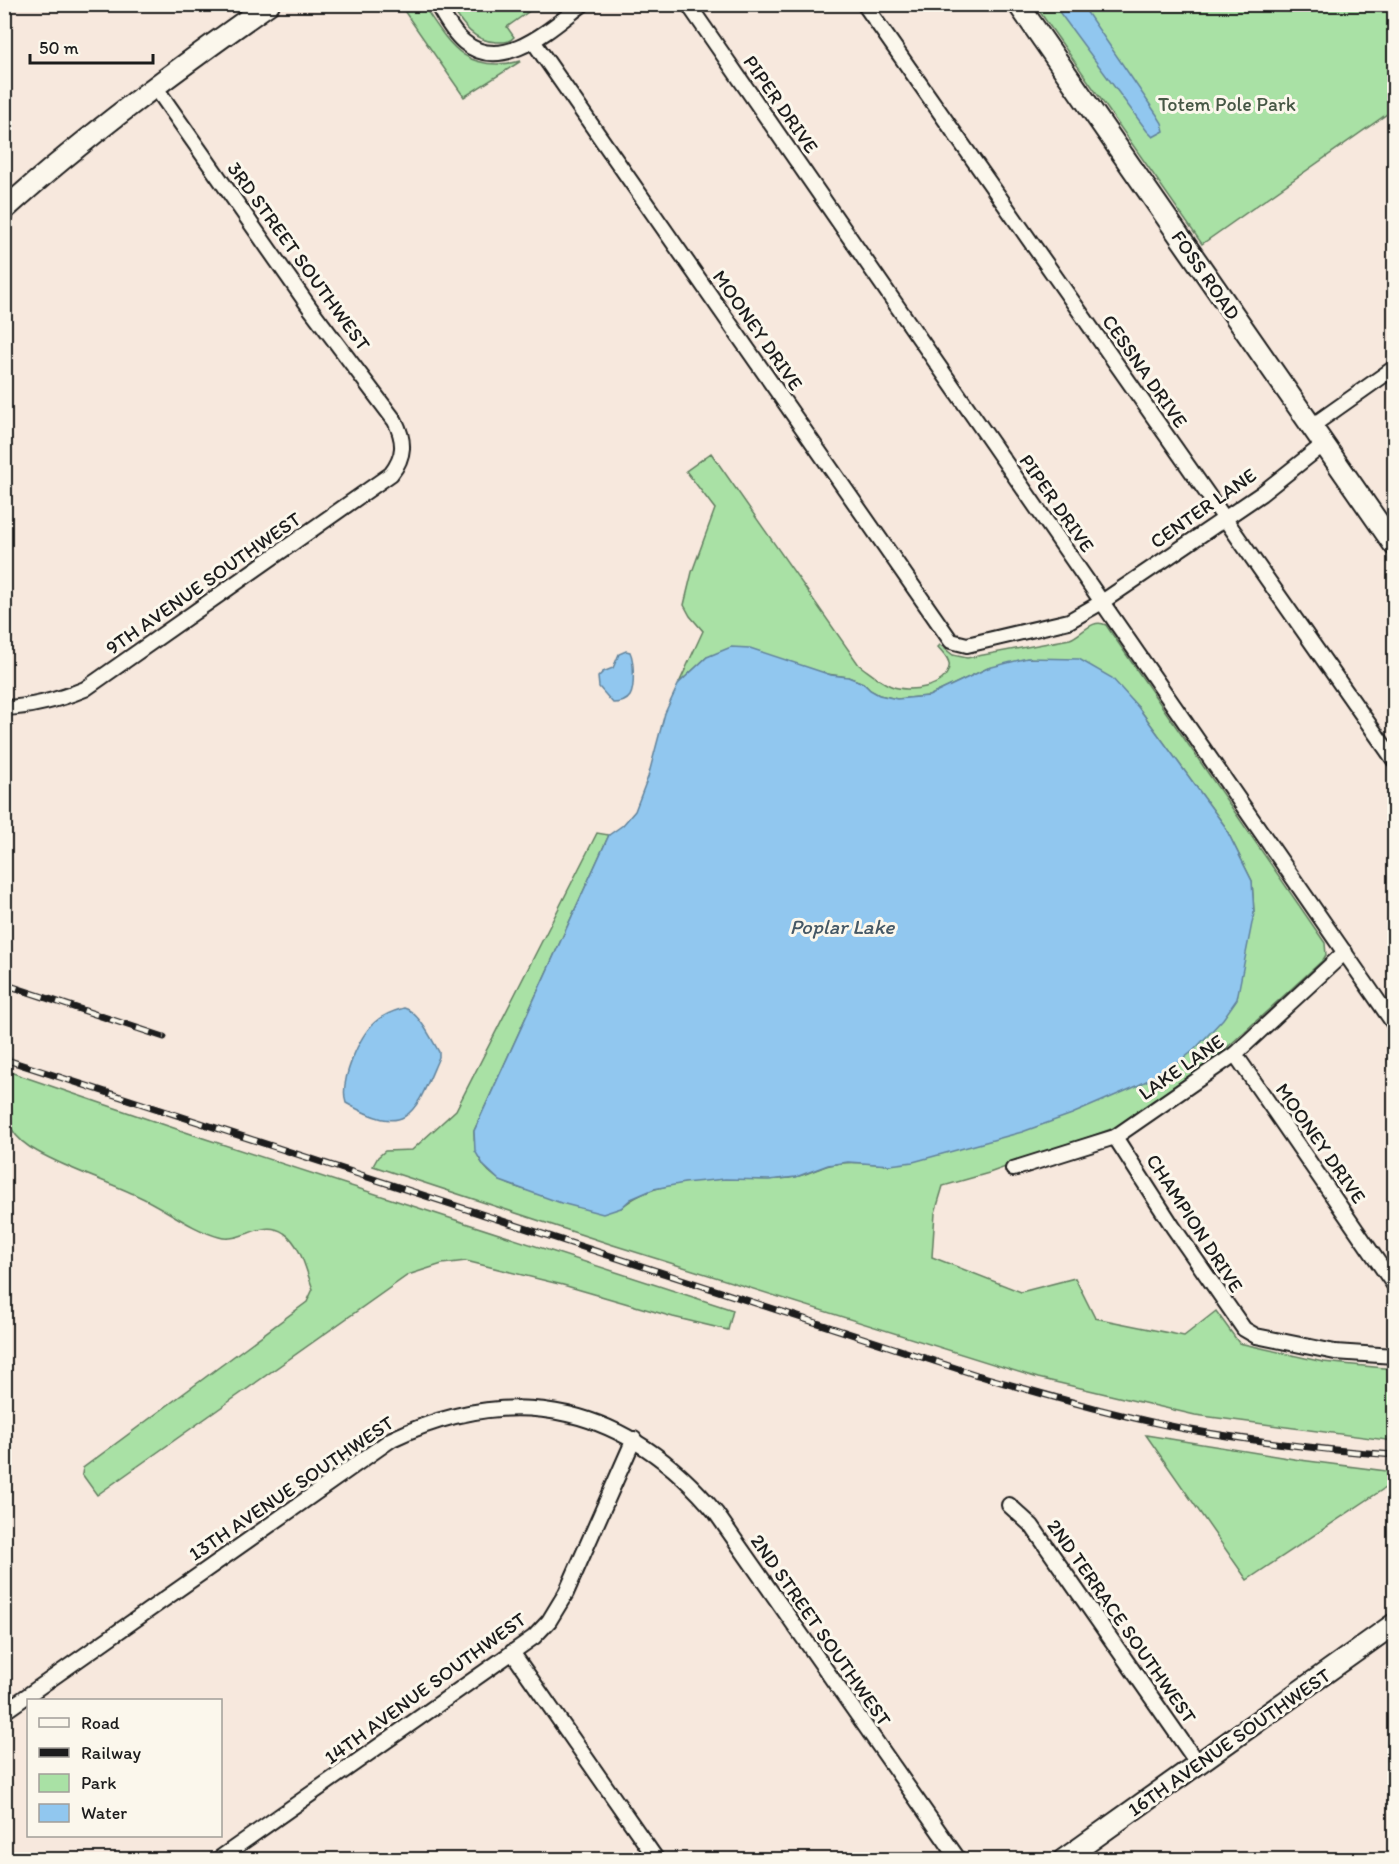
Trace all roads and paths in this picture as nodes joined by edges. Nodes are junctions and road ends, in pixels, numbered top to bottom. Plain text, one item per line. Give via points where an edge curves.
1 (268, 4) edge
2 (436, 4) edge
3 (583, 4) edge
4 (688, 4) edge
5 (864, 4) edge
6 (1018, 4) edge
7 (533, 41) junction
8 (154, 85) junction
9 (4, 210) edge
10 (1395, 368) edge
11 (1312, 426) junction
12 (1324, 444) junction
13 (401, 452) joint
14 (1224, 517) junction
15 (1395, 545) edge
16 (1102, 602) junction
17 (951, 641) joint
18 (4, 708) edge
19 (1395, 760) edge
20 (1345, 952) junction
21 (1395, 1024) edge
22 (1235, 1054) junction
23 (1115, 1137) junction
24 (1012, 1169) dead end
25 (1395, 1285) edge
26 (1395, 1356) edge
27 (634, 1439) junction
28 (1009, 1505) dead end
29 (1394, 1627) edge
30 (512, 1652) junction
31 (4, 1712) edge
32 (1198, 1764) junction
33 (650, 1857) edge
34 (217, 1860) edge
35 (959, 1860) edge
36 (1064, 1860) edge

1 - 8 street
2 - 7 street via 464,43 480,50 514,51
3 - 7 street
4 - 16 street, PIPER DRIVE
5 - 14 street, CESSNA DRIVE
6 - 11 street, FOSS ROAD
7 - 17 street, MOONEY DRIVE
8 - 9 street
8 - 13 street, 3RD STREET SOUTHWEST via 310,308 395,421 403,438
10 - 11 street
11 - 12 street, FOSS ROAD
12 - 14 street, CENTER LANE via 1261,494
12 - 15 street, FOSS ROAD
13 - 18 street, 9TH AVENUE SOUTHWEST via 399,464 391,474 85,689 39,705
14 - 16 street, CENTER LANE
14 - 19 street, CESSNA DRIVE
16 - 17 street, CENTER LANE via 1069,621 967,645
16 - 20 street, PIPER DRIVE
20 - 21 street, PIPER DRIVE
20 - 22 street, LAKE LANE
22 - 23 street, LAKE LANE
22 - 25 street, MOONEY DRIVE
23 - 24 street, LAKE LANE
23 - 26 street, CHAMPION DRIVE via 1244,1329 1256,1336 1335,1352
27 - 30 street, 14TH AVENUE SOUTHWEST via 566,1593 549,1621
27 - 31 street, 13TH AVENUE SOUTHWEST via 578,1417 513,1408 453,1415 419,1427 373,1451
27 - 35 street, 2ND STREET SOUTHWEST via 670,1465 716,1513
28 - 32 street, 2ND TERRACE SOUTHWEST via 1032,1526
29 - 32 street, 16TH AVENUE SOUTHWEST
30 - 33 street
30 - 34 street, 14TH AVENUE SOUTHWEST
32 - 36 street, 16TH AVENUE SOUTHWEST

